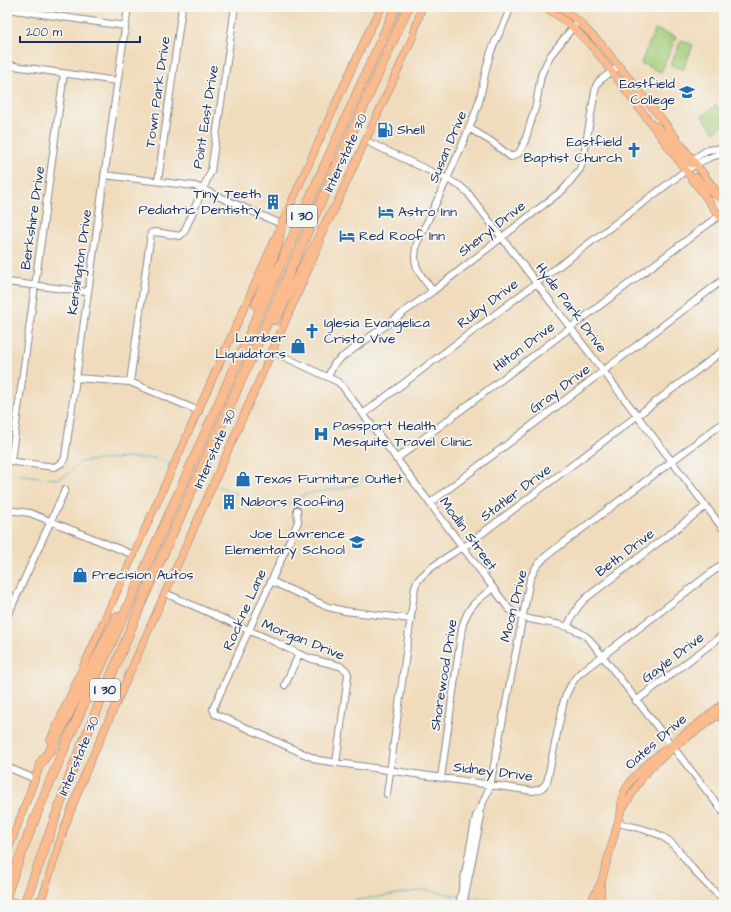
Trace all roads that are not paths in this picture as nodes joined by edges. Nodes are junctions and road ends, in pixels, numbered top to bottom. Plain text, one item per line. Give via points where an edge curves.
1 (128, 7) edge
2 (182, 7) edge
3 (235, 7) edge
4 (382, 7) edge
5 (396, 7) edge
6 (408, 7) edge
7 (422, 7) edge
8 (510, 7) edge
9 (542, 7) edge
10 (559, 7) edge
11 (7, 8) edge
12 (578, 21) junction
13 (125, 26) junction
14 (573, 27) junction
15 (7, 65) edge
16 (618, 67) junction
17 (612, 72) junction
18 (64, 73) junction
19 (117, 81) junction
20 (650, 123) junction
21 (469, 128) junction
22 (366, 141) junction
23 (724, 148) edge
24 (724, 154) edge
25 (692, 162) junction
26 (685, 171) junction
27 (104, 175) junction
28 (448, 179) junction
29 (158, 181) junction
30 (204, 189) junction
31 (723, 200) edge
32 (333, 210) junction
33 (722, 214) edge
34 (724, 222) edge
35 (281, 224) junction
36 (502, 237) junction
37 (724, 279) edge
38 (7, 282) edge
39 (537, 283) junction
40 (35, 286) junction
41 (433, 291) junction
42 (88, 292) junction
43 (570, 327) junction
44 (724, 350) edge
45 (272, 351) junction
46 (237, 359) junction
47 (604, 371) junction
48 (243, 377) junction
49 (328, 377) junction
50 (76, 378) junction
51 (130, 382) junction
52 (199, 411) junction
53 (363, 414) junction
54 (638, 416) junction
55 (724, 422) edge
56 (396, 459) junction
57 (9, 461) edge
58 (672, 461) junction
59 (65, 490) dead end
60 (430, 503) junction
61 (706, 506) junction
62 (7, 510) edge
63 (297, 510) dead end
64 (50, 521) junction
65 (724, 530) edge
66 (463, 547) junction
67 (134, 555) junction
68 (724, 563) edge
69 (147, 564) junction
70 (271, 581) junction
71 (493, 588) junction
72 (165, 593) junction
73 (7, 617) edge
74 (522, 617) junction
75 (411, 619) junction
76 (568, 626) junction
77 (249, 630) junction
78 (724, 634) edge
79 (299, 654) junction
80 (602, 656) junction
81 (285, 685) dead end
82 (636, 701) junction
83 (724, 703) edge
84 (719, 712) edge
85 (219, 717) joint
86 (724, 721) edge
87 (672, 747) junction
88 (336, 763) junction
89 (40, 764) junction
90 (7, 767) edge
91 (391, 770) junction
92 (442, 778) junction
93 (35, 779) junction
94 (490, 786) junction
95 (387, 794) dead end
96 (724, 813) edge
97 (618, 823) junction
98 (7, 853) edge
99 (601, 883) junction
100 (8, 890) edge
101 (43, 894) junction
102 (724, 899) edge
103 (7, 900) edge
104 (461, 904) edge
105 (24, 905) edge
106 (40, 905) edge
107 (46, 905) edge
108 (591, 905) edge
109 (599, 905) edge

1 - 13 street, Kensington Drive
2 - 29 street, Town Park Drive
3 - 30 street, Point East Drive via 211,171
4 - 35 main road, Interstate 30 via 368,31
5 - 46 highway, I 30
6 - 48 highway, I 30
7 - 22 main road, Interstate 30 via 412,39
8 - 21 street, Susan Drive via 490,54 481,94
9 - 14 main road
10 - 12 main road
11 - 13 street
12 - 14 street
12 - 16 main road via 602,45
13 - 19 street, Kensington Drive
14 - 17 main road
14 - 21 street via 550,56 541,74 536,105 519,153 511,158
15 - 18 street
16 - 17 street, Sheryl Drive
16 - 25 main road via 664,122
17 - 20 main road
17 - 36 street, Sheryl Drive via 596,86 580,169 564,189
18 - 19 street
18 - 40 street, Berkshire Drive
19 - 27 street, Kensington Drive
20 - 25 main road via 662,130
20 - 26 main road
21 - 28 street, Susan Drive
22 - 28 street, Hyde Park Drive
22 - 32 main road, Interstate 30
23 - 25 street via 707,150
24 - 25 street
25 - 26 street, Ruby Drive
25 - 31 main road
26 - 31 main road via 690,170 706,189
26 - 33 main road
26 - 39 street, Ruby Drive
27 - 29 street
27 - 42 street, Kensington Drive
28 - 36 street, Hyde Park Drive via 468,193
28 - 41 street, Susan Drive via 415,251 414,260 419,272
29 - 30 street
30 - 35 street
30 - 51 street, Point East Drive via 180,236 151,233
32 - 45 main road, Interstate 30
32 - 48 highway
33 - 34 main road
33 - 43 street, Hilton Drive
35 - 46 highway via 278,243
35 - 52 main road, Interstate 30
36 - 39 street, Hyde Park Drive
36 - 41 street, Sheryl Drive
37 - 47 street, Gray Drive
38 - 40 street
39 - 43 street, Hyde Park Drive
39 - 53 street, Ruby Drive
40 - 42 street
40 - 57 street, Berkshire Drive
41 - 49 street, Sheryl Drive via 341,358 334,364
42 - 50 street, Kensington Drive
43 - 47 street, Hyde Park Drive
43 - 56 street, Hilton Drive
44 - 54 street, Statler Drive
45 - 49 street, Modlin Street
45 - 72 main road, Interstate 30
46 - 69 highway, I 30
47 - 54 street, Hyde Park Drive
47 - 60 street, Gray Drive
48 - 105 highway, I 30, bridge via 108,683 74,765
49 - 53 street, Modlin Street via 343,387
50 - 51 street
50 - 57 street, Kensington Drive via 63,462 55,467
51 - 52 street
52 - 67 main road, Interstate 30
53 - 56 street, Modlin Street
54 - 58 street, Hyde Park Drive
54 - 66 street, Statler Drive
55 - 58 street, Moon Drive
56 - 60 street, Modlin Street
58 - 61 street, Hyde Park Drive
58 - 74 street, Moon Drive via 540,563 530,579
59 - 64 street
60 - 66 street, Modlin Street
61 - 65 street, Hyde Park Drive
61 - 76 street, Beth Drive via 586,598 578,605
62 - 64 street via 30,513
63 - 70 street, Rockne Lane via 298,522
64 - 67 street
64 - 73 street
66 - 71 street, Modlin Street
66 - 75 street, Statler Drive via 417,581
67 - 89 main road, Interstate 30
68 - 80 street, Sidney Drive
69 - 89 highway
69 - 100 highway, I 30 via 27,837
70 - 75 street via 328,607
70 - 77 street, Rockne Lane
71 - 74 street, Modlin Street via 509,609
71 - 92 street, Shorewood Drive via 470,607 465,616
72 - 77 street, Morgan Drive
72 - 101 main road, Interstate 30 via 71,808
74 - 76 street, Modlin Street
74 - 94 street, Moon Drive
75 - 91 street, Statler Drive
76 - 80 street, Modlin Street via 585,636
77 - 79 street, Morgan Drive
77 - 85 street, Rockne Lane via 213,709
78 - 82 street, Gayle Drive
79 - 81 street
79 - 88 street, Morgan Drive via 340,666 348,674
80 - 82 street, Modlin Street
80 - 94 street, Sidney Drive via 580,672 568,689 544,787 532,791
82 - 87 street, Modlin Street
83 - 84 main road, Oates Drive
84 - 86 street
84 - 87 main road, Oates Drive
85 - 88 street, Sidney Drive via 318,760
87 - 96 street, Modlin Street
87 - 97 main road, Oates Drive via 643,777 621,811
88 - 91 street, Sidney Drive
89 - 93 main road, Interstate 30
90 - 93 street
91 - 92 street, Sidney Drive
91 - 95 street, Statler Drive
92 - 94 street, Sidney Drive
93 - 98 main road, Interstate 30
94 - 104 street, Moon Drive via 479,812
97 - 99 main road, Oates Drive
97 - 102 street via 663,836 698,876
99 - 108 main road, Oates Drive
99 - 109 main road, Oates Drive
101 - 103 main road via 30,905
101 - 106 main road, Interstate 30
101 - 107 main road

